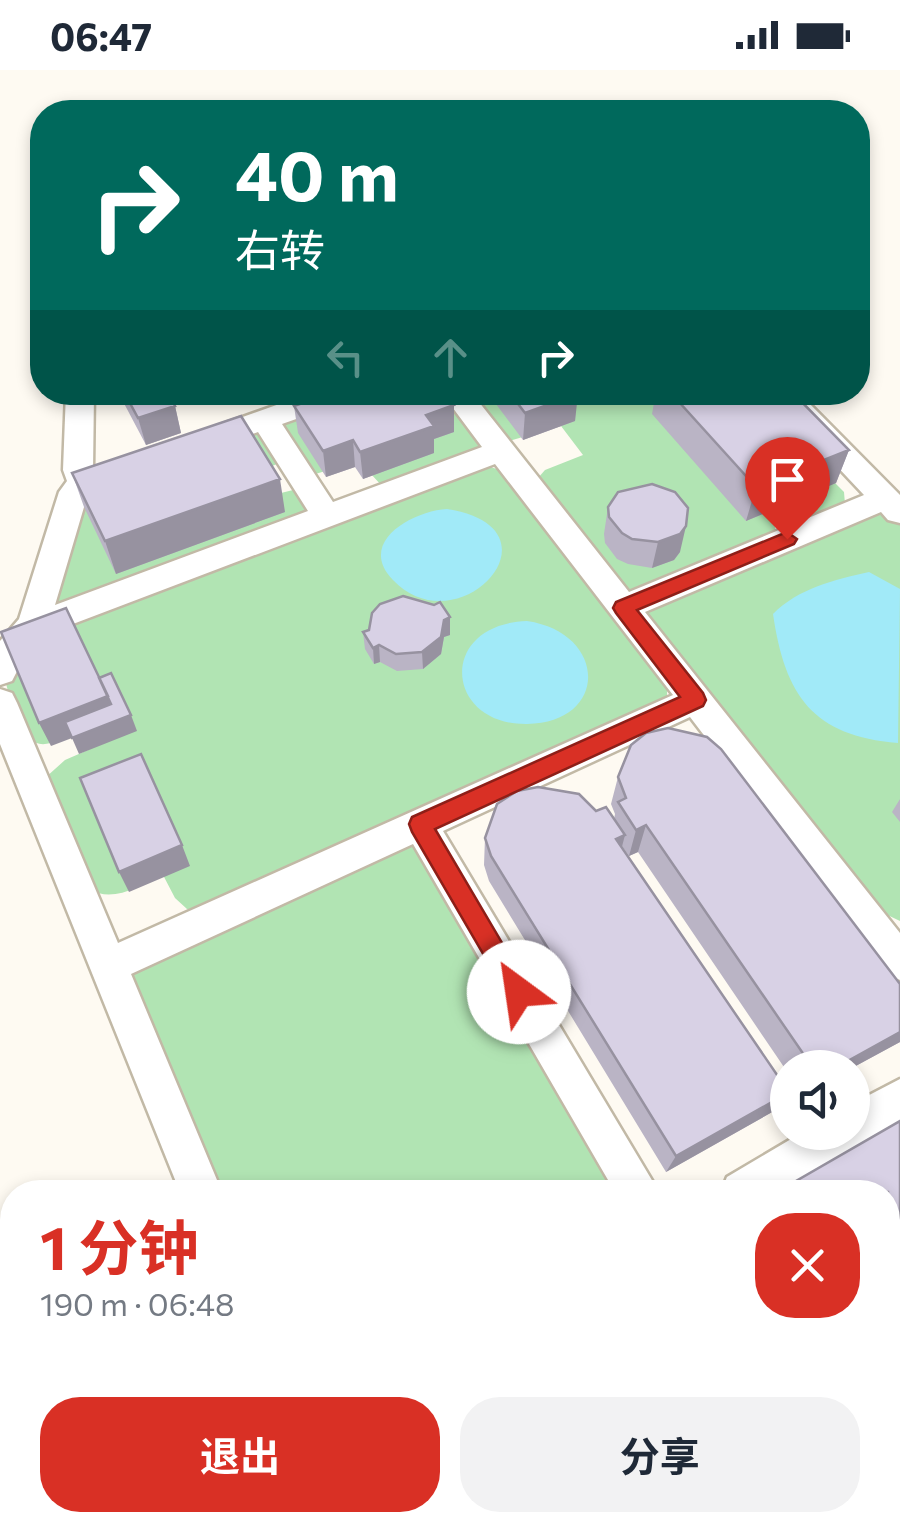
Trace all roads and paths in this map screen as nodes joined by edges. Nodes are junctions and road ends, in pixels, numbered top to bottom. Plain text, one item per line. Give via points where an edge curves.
1 (80, 405) edge
2 (296, 405) edge
3 (465, 405) edge
4 (794, 405) edge
5 (265, 420) junction
6 (500, 451) junction
7 (83, 484) junction
8 (892, 505) edge
9 (326, 516) junction
10 (623, 608) junction
11 (33, 626) junction
12 (0, 672) edge
13 (695, 700) junction
14 (0, 703) edge
15 (420, 824) junction
16 (896, 949) edge
17 (108, 966) junction
18 (900, 1099) edge
19 (870, 1116) edge
20 (813, 1150) edge
21 (195, 1180) edge
22 (631, 1180) edge
23 (762, 1180) edge

1 - 7 lane
2 - 5 lane
3 - 6 lane
4 - 8 lane
5 - 7 lane
5 - 9 lane
6 - 9 lane
6 - 10 lane
7 - 11 lane via 74,492
8 - 10 lane
9 - 11 lane
10 - 13 lane
11 - 12 lane via 16,641
13 - 15 lane
13 - 16 lane
14 - 17 lane
15 - 17 lane
15 - 22 lane
17 - 21 lane
18 - 19 lane
20 - 23 lane

